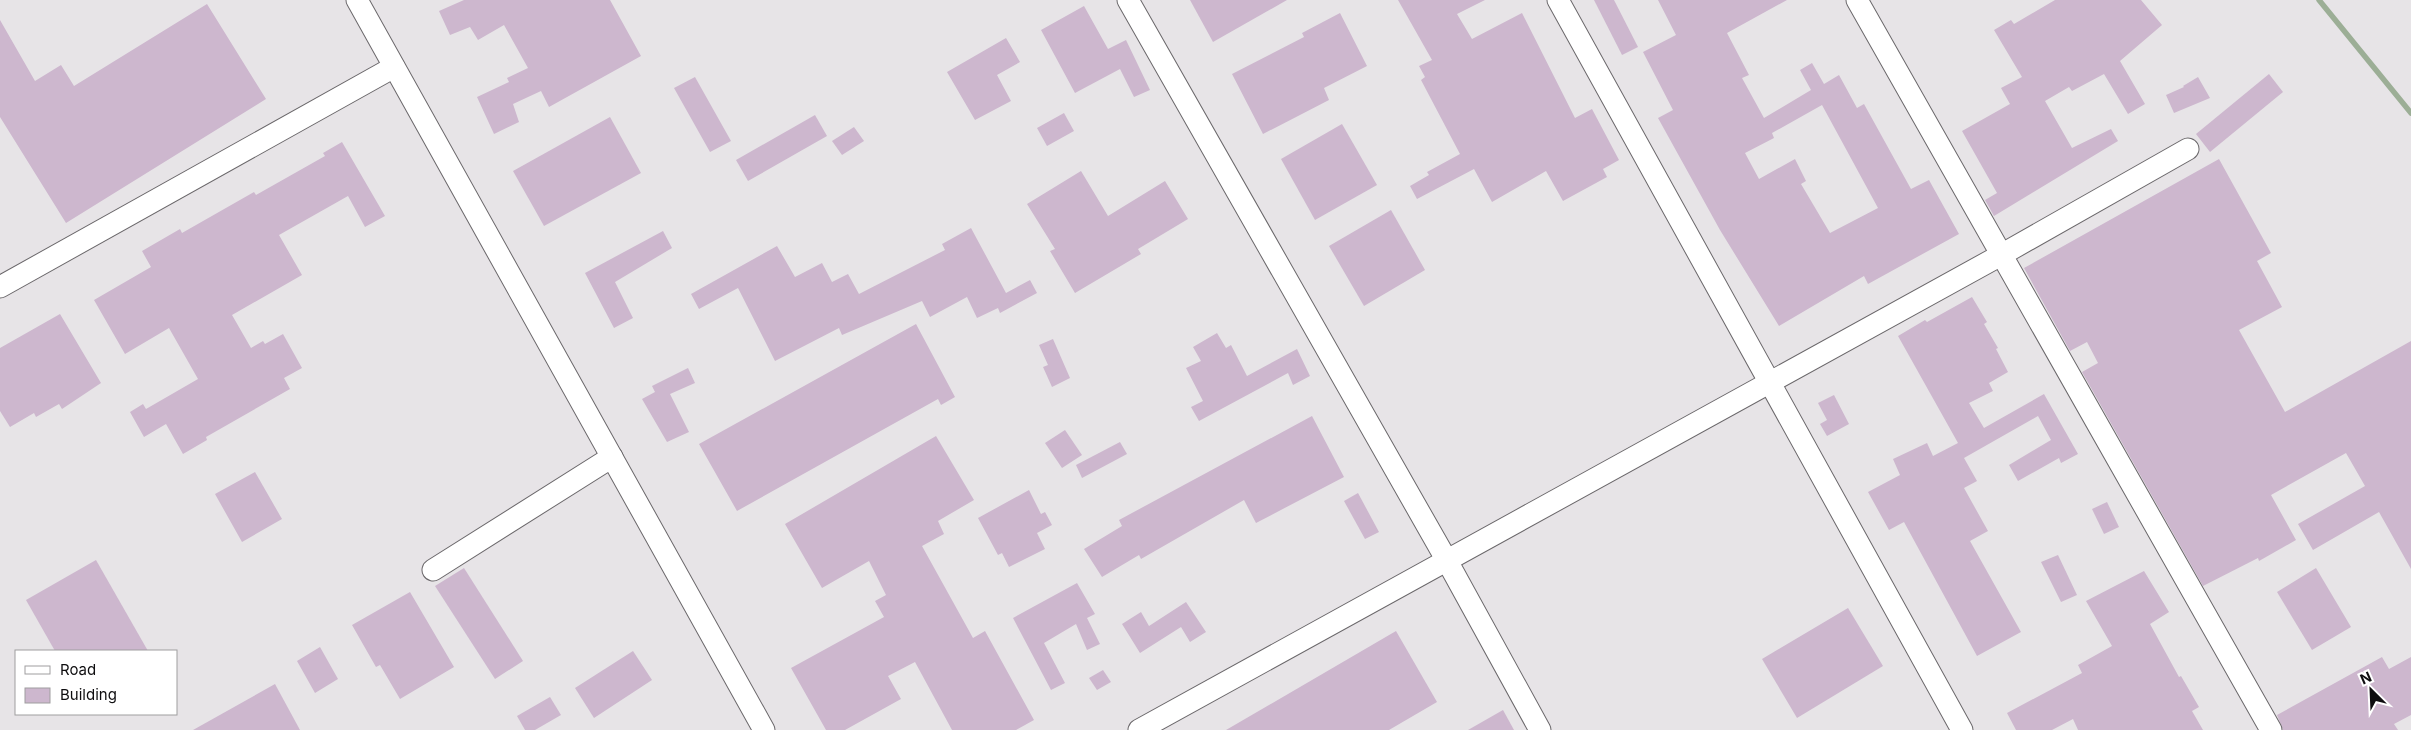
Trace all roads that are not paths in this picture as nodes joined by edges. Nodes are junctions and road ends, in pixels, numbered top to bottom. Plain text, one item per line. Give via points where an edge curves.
1 (357, 0) edge
2 (1128, 0) edge
3 (1558, 0) edge
4 (1857, 0) edge
5 (394, 67) junction
6 (2188, 149) dead end
7 (2001, 255) junction
8 (0, 287) edge
9 (1769, 382) junction
10 (612, 457) junction
11 (1446, 559) junction
12 (433, 570) dead end
13 (764, 730) edge
14 (1139, 730) edge
15 (1540, 730) edge
16 (1962, 730) edge
17 (2271, 730) edge

1 - 5 street
2 - 11 street
3 - 9 street
4 - 7 street
5 - 8 street
5 - 10 street
6 - 7 street
7 - 9 street
7 - 17 street
9 - 11 street
9 - 16 street
10 - 12 street
10 - 13 street
11 - 14 street
11 - 15 street

